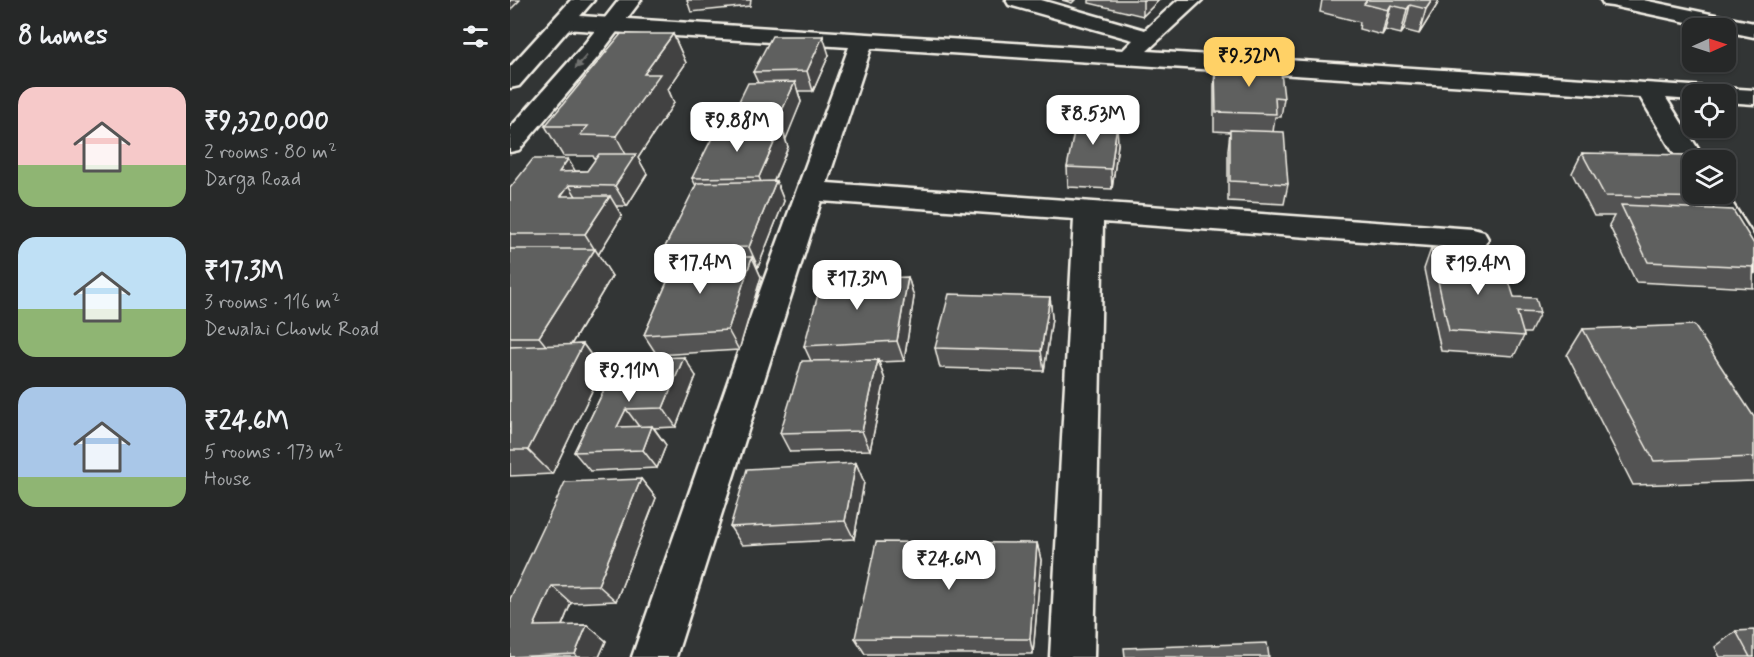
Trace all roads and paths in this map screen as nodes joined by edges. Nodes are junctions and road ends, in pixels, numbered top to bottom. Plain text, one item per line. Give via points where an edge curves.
1 (583, 0) edge
2 (630, 0) edge
3 (1017, 0) edge
4 (1191, 0) edge
5 (1612, 0) edge
6 (1695, 0) edge
7 (1754, 12) edge
8 (564, 22) junction
9 (610, 26) junction
10 (1754, 30) edge
11 (1149, 38) junction
12 (862, 41) junction
13 (1127, 58) junction
14 (510, 81) edge
15 (1648, 90) junction
16 (1682, 92) edge
17 (1736, 96) edge
18 (1754, 97) edge
19 (510, 144) edge
20 (1685, 150) edge
21 (810, 191) junction
22 (1718, 204) edge
23 (1089, 212) junction
24 (1473, 239) dead end
25 (1754, 261) edge
26 (654, 657) edge
27 (1071, 657) edge

1 - 8 street
2 - 9 street
3 - 11 street
4 - 11 street
5 - 10 street
6 - 7 street
8 - 9 street
8 - 14 street
9 - 12 street
9 -> 19 street
11 - 13 street
12 - 13 street
12 - 21 street
13 - 15 street
15 - 16 street
15 - 20 street
17 - 18 street
21 - 23 street
21 - 26 street
22 - 25 street
23 - 24 street
23 - 27 street

